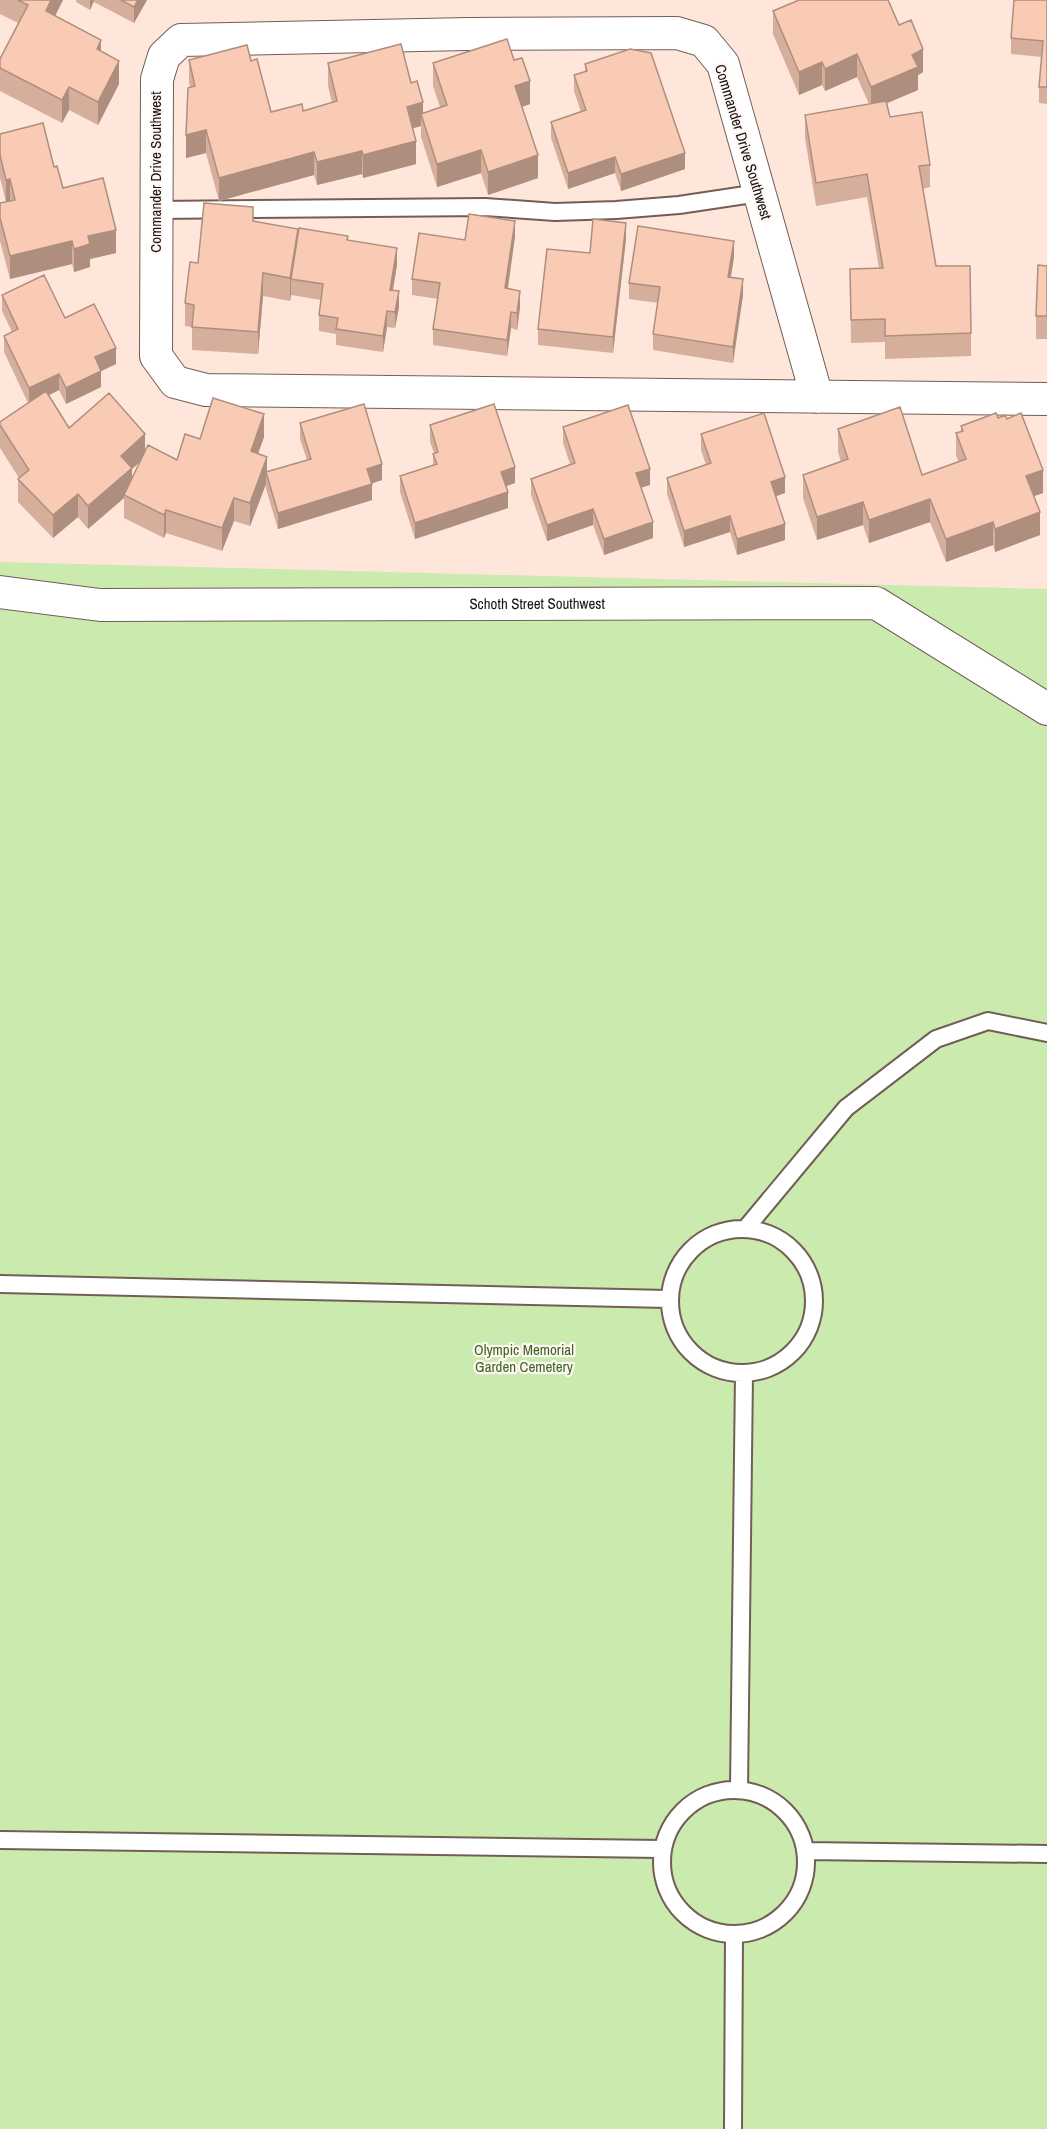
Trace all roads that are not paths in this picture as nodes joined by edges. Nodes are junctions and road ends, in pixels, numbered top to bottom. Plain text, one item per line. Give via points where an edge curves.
1 (759, 193) junction
2 (156, 210) junction
3 (817, 397) junction
4 (1047, 399) edge
5 (0, 592) edge
6 (1047, 709) edge
7 (1047, 1033) edge
8 (746, 1228) junction
9 (0, 1284) edge
10 (668, 1299) junction
11 (744, 1374) junction
12 (738, 1789) junction
13 (0, 1840) edge
14 (662, 1849) junction
15 (806, 1851) junction
16 (1047, 1854) edge
17 (734, 1934) junction
18 (733, 2129) edge

1 - 2 lane via 679,205 555,212 485,207
1 - 2 street, Commander Drive Southwest via 723,64 704,41 677,33 181,40 164,56 157,79
1 - 3 street, Commander Drive Southwest
2 - 3 street, Commander Drive Southwest via 156,356 174,382 206,390
3 - 4 street, Commander Drive Southwest
5 - 6 street, Schoth Street Southwest via 100,605 876,603
7 - 8 lane via 988,1021 936,1040 846,1108
8 - 10 lane via 721,1230 699,1241 682,1259
8 - 11 lane via 768,1232 787,1243 807,1270 814,1302 811,1324 801,1344 765,1370
9 - 10 lane
10 - 11 lane via 674,1328 686,1347 702,1362
11 - 12 lane
12 - 14 lane via 704,1795 689,1804 676,1816
12 - 15 lane via 763,1794 783,1808 798,1828
13 - 14 lane
14 - 17 lane via 661,1869 677,1908 712,1932
15 - 16 lane
15 - 17 lane via 802,1886 783,1916 768,1926
17 - 18 lane

